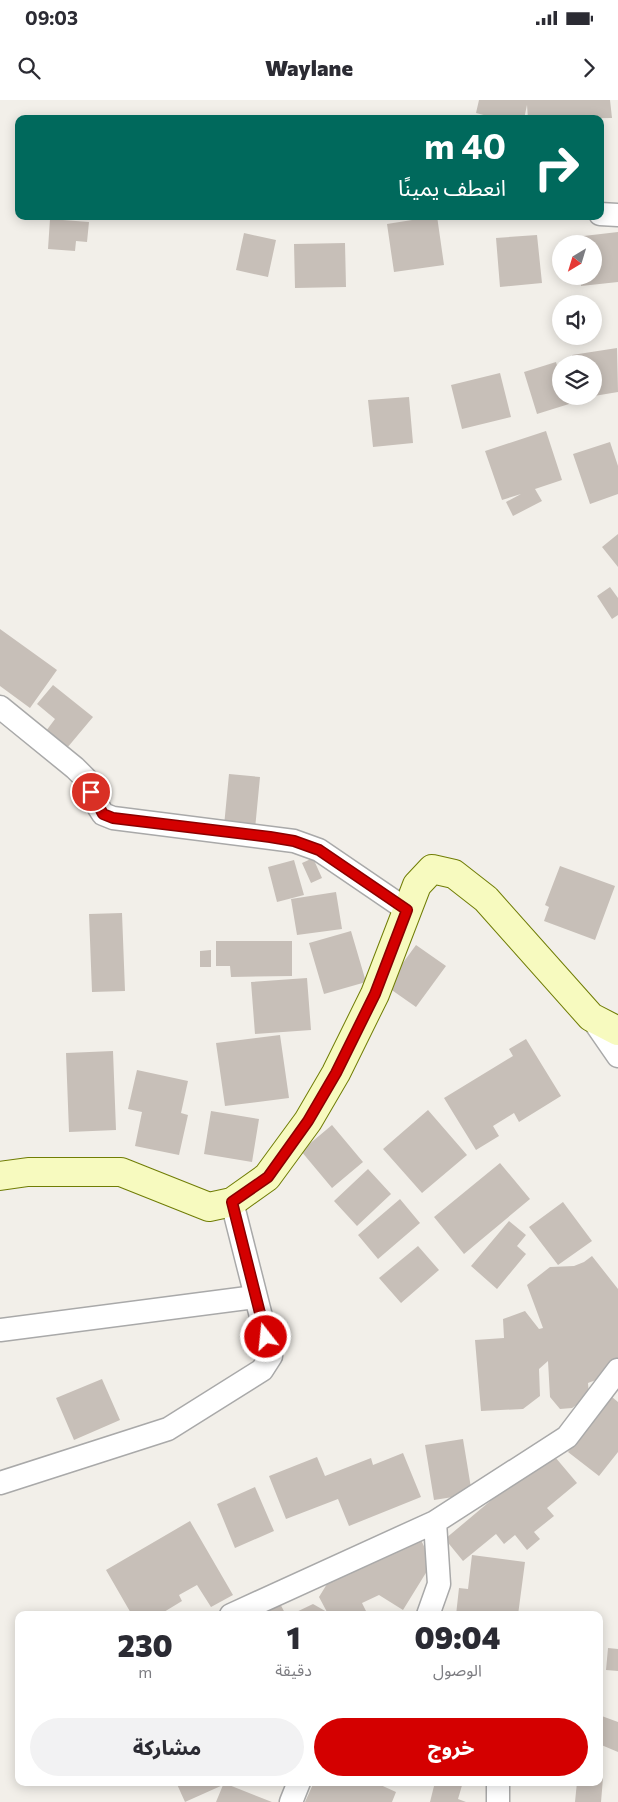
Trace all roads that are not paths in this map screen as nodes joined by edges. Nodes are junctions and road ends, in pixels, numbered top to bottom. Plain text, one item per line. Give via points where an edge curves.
1 (604, 214) edge
2 (618, 215) edge
3 (0, 707) edge
4 (407, 910) junction
5 (591, 1017) junction
6 (618, 1031) edge
7 (618, 1056) edge
8 (0, 1176) edge
9 (232, 1202) junction
10 (255, 1297) junction
11 (0, 1330) edge
12 (618, 1370) edge
13 (0, 1483) edge
14 (435, 1522) junction
15 (240, 1611) edge
16 (429, 1611) edge
17 (297, 1786) edge
18 (498, 1786) edge
19 (291, 1802) edge
20 (498, 1802) edge

1 - 2 street
3 - 4 street via 87,780 103,814 113,818 294,841 319,850
4 - 5 street via 417,884 432,869 454,874 486,899
4 - 9 street via 375,994 308,1121 268,1177
5 - 6 street
5 - 7 street
8 - 9 street via 28,1172 121,1172 209,1207
9 - 10 street
10 - 11 street
10 - 13 street via 271,1356 262,1370 168,1429
12 - 14 street via 567,1437
14 - 15 street
14 - 16 street via 439,1584
17 - 19 street
18 - 20 street

